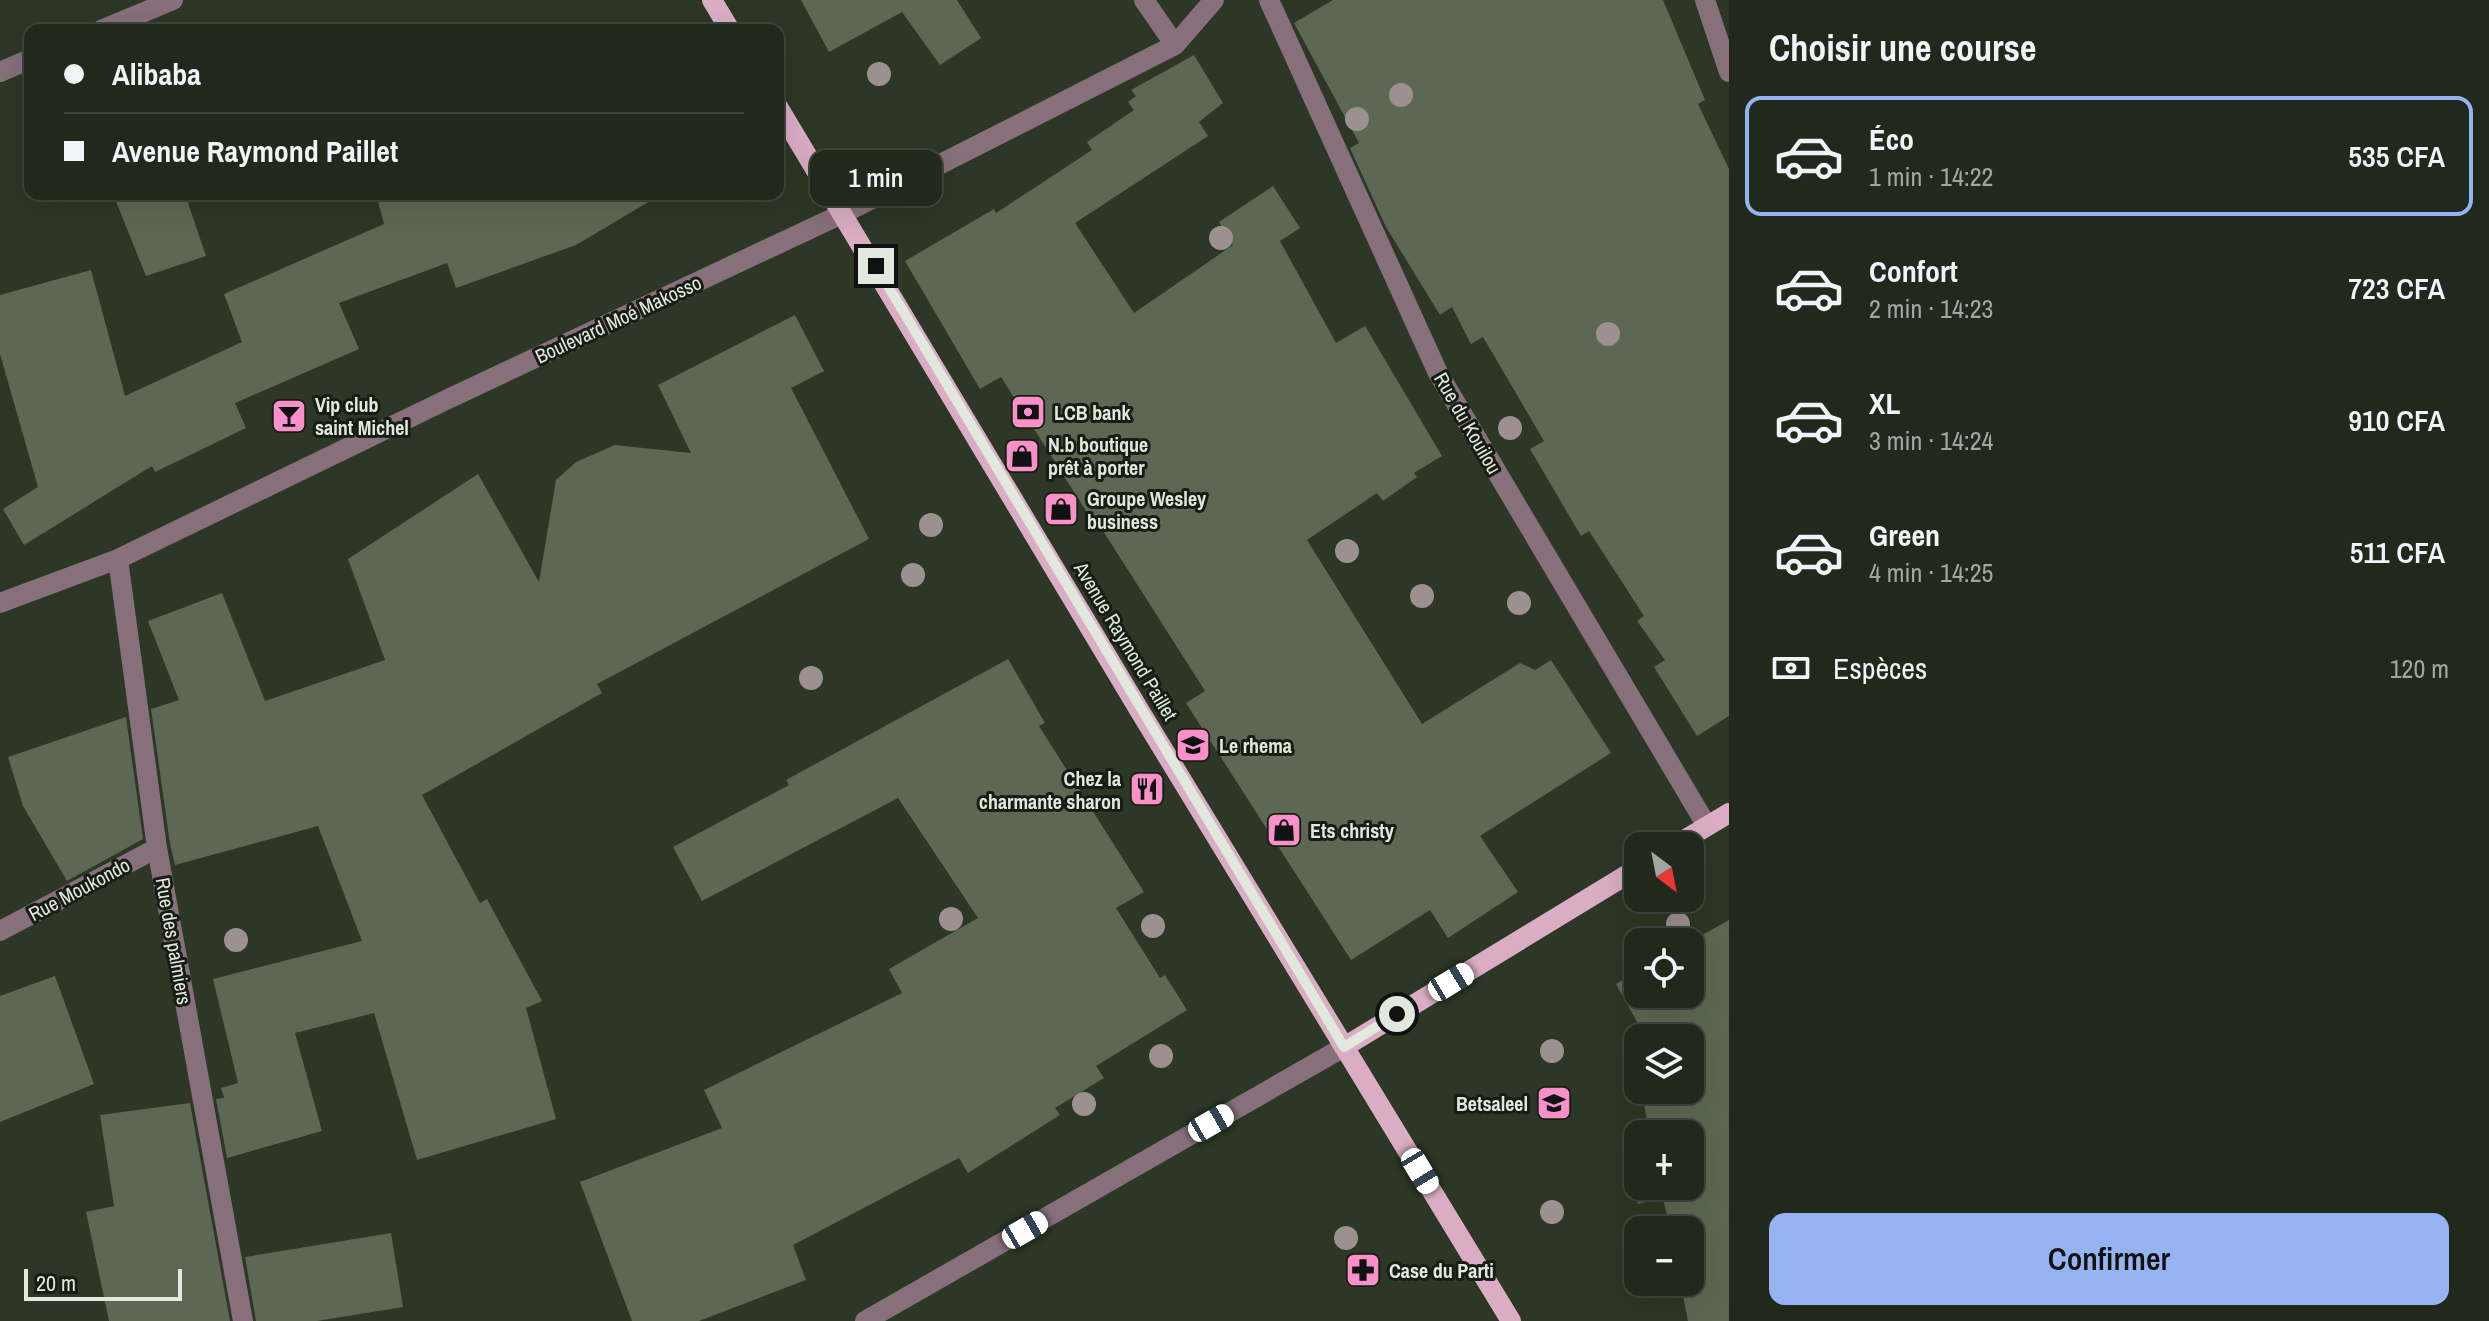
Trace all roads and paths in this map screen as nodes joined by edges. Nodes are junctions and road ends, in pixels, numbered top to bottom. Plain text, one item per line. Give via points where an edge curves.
1 (173, 0) edge
2 (712, 0) edge
3 (1144, 0) edge
4 (1214, 0) edge
5 (1269, 0) edge
6 (1705, 0) edge
7 (115, 24) edge
8 (726, 24) edge
9 (1175, 45) junction
10 (24, 62) edge
11 (0, 72) edge
12 (1729, 72) edge
13 (784, 117) edge
14 (844, 213) junction
15 (118, 559) junction
16 (0, 603) edge
17 (1729, 813) edge
18 (1707, 826) junction
19 (1697, 832) edge
20 (157, 848) junction
21 (1624, 877) edge
22 (0, 931) edge
23 (1344, 1047) junction
24 (243, 1321) edge
25 (865, 1321) edge
26 (1511, 1321) edge

1 - 7 street
2 - 8 main road
3 - 9 street
4 - 9 street, Boulevard Moé Makosso
5 - 18 street, Rue du Kouilou via 1438,373
6 - 12 street
9 - 14 street, Boulevard Moé Makosso
10 - 11 street
13 - 14 main road, Avenue Raymond Paillet
14 - 15 street, Boulevard Moé Makosso
14 - 23 main road, Avenue Raymond Paillet
15 - 16 street, Boulevard Moé Makosso
15 - 20 street, Rue des palmiers
17 - 18 main road
18 - 19 main road
20 - 22 street, Rue Moukondo
20 - 24 street, Rue des palmiers
21 - 23 main road
23 - 25 street
23 - 26 main road, Avenue Raymond Paillet

